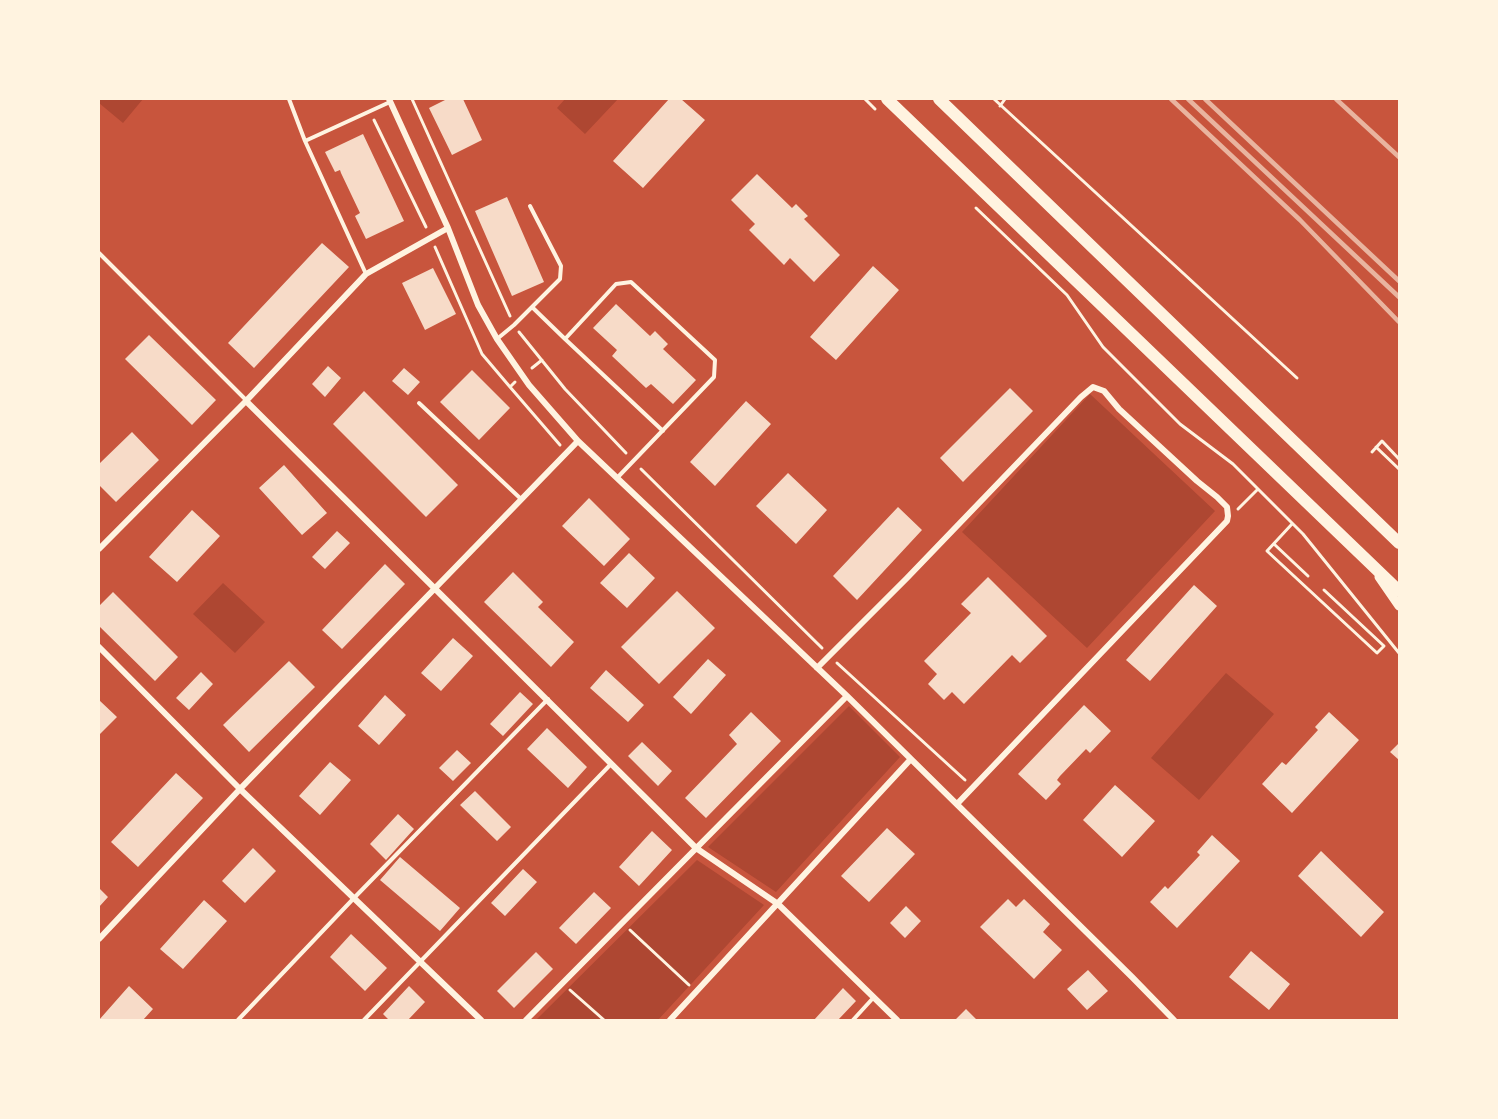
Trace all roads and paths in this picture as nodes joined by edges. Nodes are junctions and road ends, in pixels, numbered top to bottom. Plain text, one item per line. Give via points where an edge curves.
1 (289, 99) edge
2 (412, 99) edge
3 (887, 99) edge
4 (939, 99) edge
5 (993, 99) edge
6 (1005, 99) edge
7 (389, 100) edge
8 (1000, 106) junction
9 (370, 111) junction
10 (305, 141) junction
11 (530, 206) dead end
12 (996, 227) dead end
13 (447, 228) junction
14 (430, 237) junction
15 (99, 253) edge
16 (366, 274) junction
17 (532, 307) junction
18 (514, 325) junction
19 (496, 339) junction
20 (566, 339) junction
21 (542, 360) junction
22 (522, 376) junction
23 (1297, 378) dead end
24 (510, 387) junction
25 (246, 401) junction
26 (419, 403) dead end
27 (663, 431) junction
28 (578, 441) junction
29 (1376, 447) junction
30 (567, 452) junction
31 (1372, 452) dead end
32 (1399, 459) edge
33 (634, 461) junction
34 (1399, 470) edge
35 (617, 478) junction
36 (1258, 489) junction
37 (521, 499) junction
38 (1227, 521) junction
39 (1292, 524) junction
40 (1396, 538) edge
41 (1274, 544) junction
42 (99, 549) edge
43 (1367, 560) junction
44 (1308, 576) dead end
45 (435, 587) junction
46 (1324, 590) dead end
47 (1399, 591) edge
48 (1399, 606) edge
49 (99, 647) edge
50 (1399, 653) edge
51 (830, 656) junction
52 (817, 668) junction
53 (847, 696) junction
54 (548, 699) junction
55 (910, 760) junction
56 (612, 763) junction
57 (974, 787) junction
58 (240, 789) junction
59 (957, 804) junction
60 (696, 848) junction
61 (354, 898) junction
62 (778, 904) junction
63 (622, 922) junction
64 (99, 939) edge
65 (420, 962) junction
66 (562, 983) junction
67 (696, 991) junction
68 (874, 997) junction
69 (238, 1020) edge
70 (364, 1020) edge
71 (481, 1020) edge
72 (526, 1020) edge
73 (604, 1020) edge
74 (669, 1020) edge
75 (853, 1020) edge
76 (897, 1020) edge
77 (1174, 1020) edge

1 - 10 lane
2 - 18 path
3 - 43 main road
4 - 40 main road
5 - 8 path
6 - 8 path
7 - 9 lane
7 - 13 street
8 - 23 path
9 - 10 lane
9 - 14 path
10 - 16 lane
11 - 17 lane via 561,266 560,279
12 - 36 path via 1067,295 1103,347 1180,424 1233,464
13 - 14 street
13 - 19 street
14 - 16 street
14 - 24 path via 482,354
15 - 25 lane
16 - 25 street
17 - 18 lane
17 - 20 lane
18 - 19 lane
18 - 21 path
19 - 22 street
20 - 27 lane
20 - 27 lane via 616,284 631,282 715,360 714,377
21 - 22 path
21 - 33 path
22 - 24 path
22 - 28 street
24 - 30 path
25 - 42 street
25 - 45 street
26 - 37 lane
27 - 33 lane
28 - 30 street
28 - 35 street
29 - 31 path
29 - 32 path via 1382,441
29 - 34 path
30 - 37 street
33 - 35 lane
33 - 51 path
35 - 52 street
36 - 38 path
36 - 39 path
37 - 45 street
38 - 51 street via 1227,507 1104,391 1093,387
38 - 57 street
39 - 41 path
39 - 50 path
41 - 44 path
41 - 46 path via 1267,550 1377,653 1384,646
43 - 47 main road
43 - 48 street
45 - 54 street
45 - 58 street
49 - 58 street
51 - 52 street
51 - 57 path
52 - 53 street
53 - 55 street
53 - 60 street
54 - 56 street
54 - 61 lane
55 - 59 street
55 - 62 street
56 - 60 street
56 - 65 lane
57 - 59 street
58 - 61 street
58 - 64 street
59 - 77 street
60 - 62 street
60 - 63 street
61 - 65 street
61 - 69 lane
62 - 67 street
62 - 68 street
63 - 66 street
63 - 67 path
65 - 70 lane
65 - 71 street
66 - 72 street
66 - 73 path
67 - 74 street
68 - 75 lane
68 - 76 street

